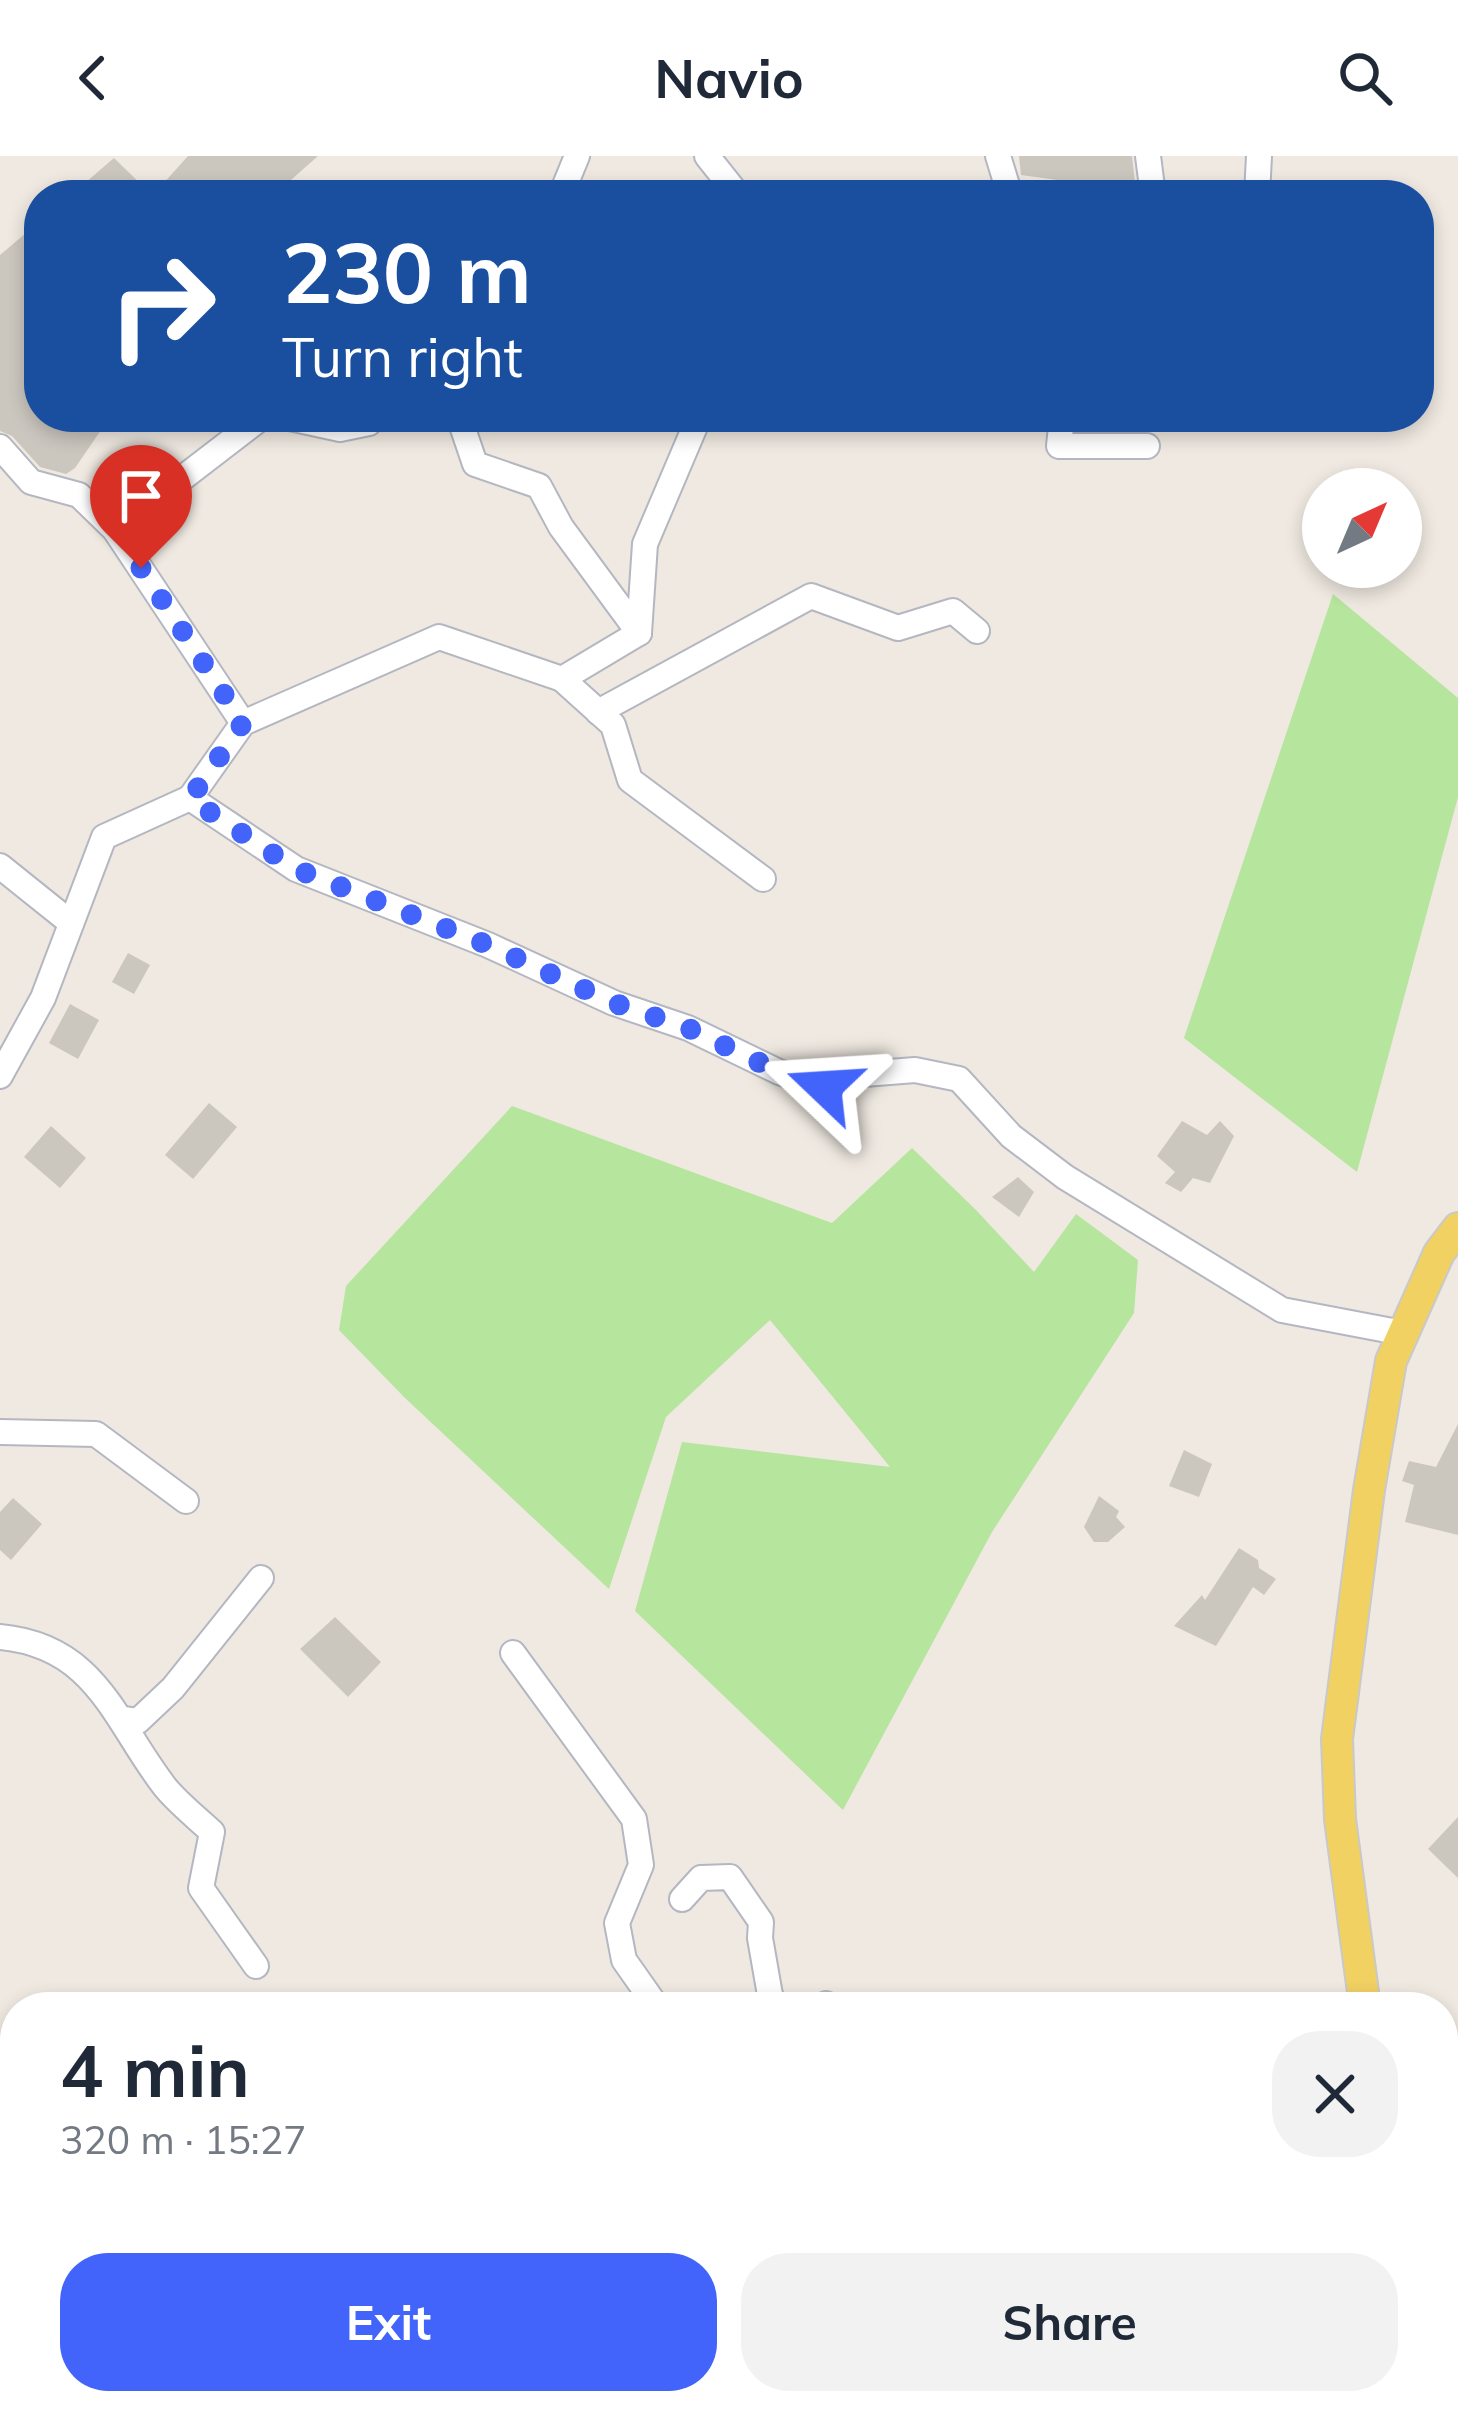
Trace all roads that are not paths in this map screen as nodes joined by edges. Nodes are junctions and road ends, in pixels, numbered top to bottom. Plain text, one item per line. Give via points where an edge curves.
1 (707, 156) edge
2 (726, 180) edge
3 (242, 432) edge
4 (464, 432) edge
5 (693, 432) edge
6 (1060, 432) edge
7 (1147, 446) dead end
8 (0, 448) edge
9 (115, 530) junction
10 (977, 631) dead end
11 (639, 633) junction
12 (562, 680) junction
13 (598, 712) junction
14 (243, 723) junction
15 (190, 799) junction
16 (0, 866) edge
17 (763, 879) dead end
18 (71, 923) junction
19 (0, 1076) edge
20 (1458, 1228) edge
21 (1403, 1333) junction
22 (0, 1432) edge
23 (186, 1501) dead end
24 (262, 1578) dead end
25 (0, 1637) edge
26 (513, 1653) dead end
27 (123, 1719) junction
28 (682, 1899) dead end
29 (256, 1966) dead end
30 (646, 1992) edge
31 (769, 1992) edge
32 (1363, 1992) edge

1 - 2 street
3 - 9 street
4 - 11 street via 475,464 539,486
5 - 11 street via 644,544
6 - 7 street via 1059,446
8 - 9 street via 31,482 79,495
9 - 14 street
10 - 13 street via 953,611 898,628 811,596
11 - 12 street
12 - 13 street
12 - 14 street via 439,637
13 - 17 street via 613,725 630,780
14 - 15 street
15 - 18 street via 104,837
15 - 21 street via 296,869 779,1072 824,1087 864,1073 915,1070 959,1079 1011,1136 1065,1178 1282,1310
16 - 18 street
18 - 19 street via 43,998
20 - 21 main road
21 - 32 main road via 1369,1490 1337,1739
22 - 23 street via 96,1434
24 - 27 street via 173,1688 138,1721
25 - 27 street via 58,1651
26 - 30 street via 634,1820 641,1865 617,1923 624,1960
27 - 29 street via 166,1788 212,1832 201,1888
28 - 31 street via 700,1878 730,1877 761,1922

